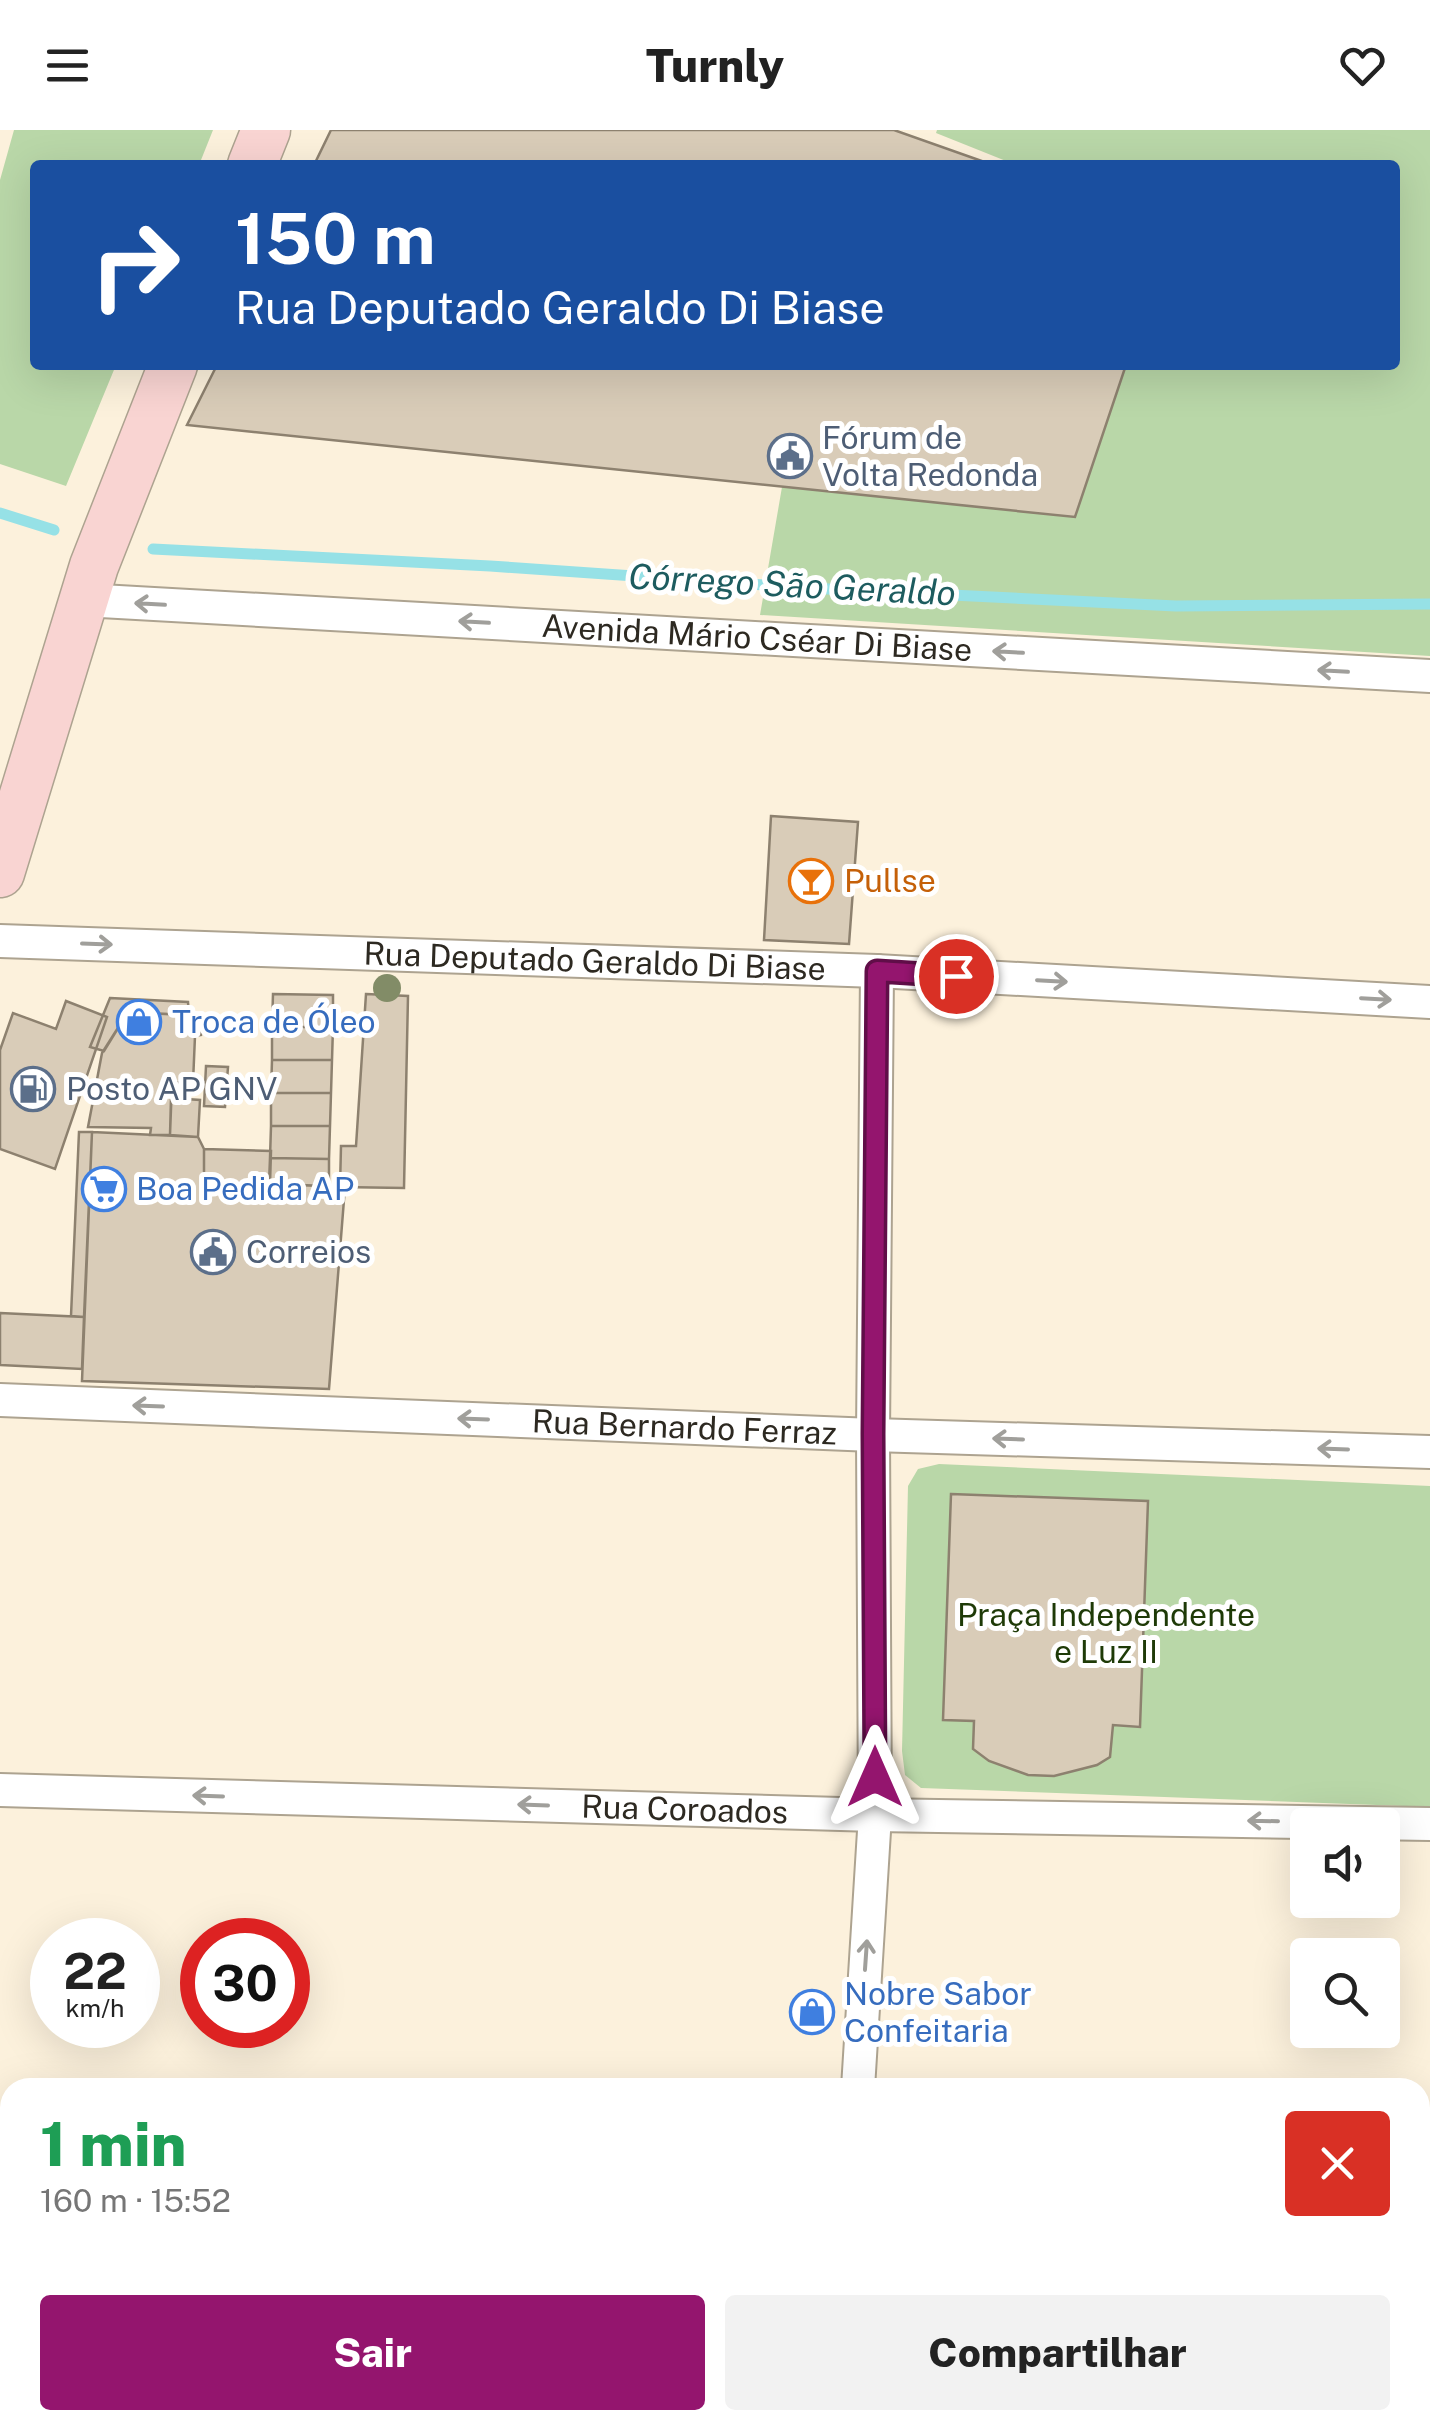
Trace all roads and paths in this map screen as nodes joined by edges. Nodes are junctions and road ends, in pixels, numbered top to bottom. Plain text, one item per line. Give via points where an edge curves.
1 (266, 130) edge
2 (254, 160) edge
3 (171, 370) edge
4 (89, 583) junction
5 (1430, 676) edge
6 (0, 873) edge
7 (0, 941) edge
8 (877, 971) junction
9 (1430, 1002) edge
10 (0, 1400) edge
11 (873, 1434) junction
12 (1430, 1452) edge
13 (0, 1790) edge
14 (875, 1815) junction
15 (1430, 1824) edge
16 (859, 2078) edge

1 - 2 street
3 - 4 street
5 -> 4 street, Avenida Mário Cséar Di Biase
4 - 6 street
7 -> 8 street, Rua Deputado Geraldo Di Biase
8 -> 9 street, Rua Deputado Geraldo Di Biase
8 - 11 street
11 -> 10 street, Rua Bernardo Ferraz
12 -> 11 street, Rua Bernardo Ferraz
11 - 14 street
14 -> 13 street, Rua Coroados
15 -> 14 street, Rua Coroados
16 -> 14 street

